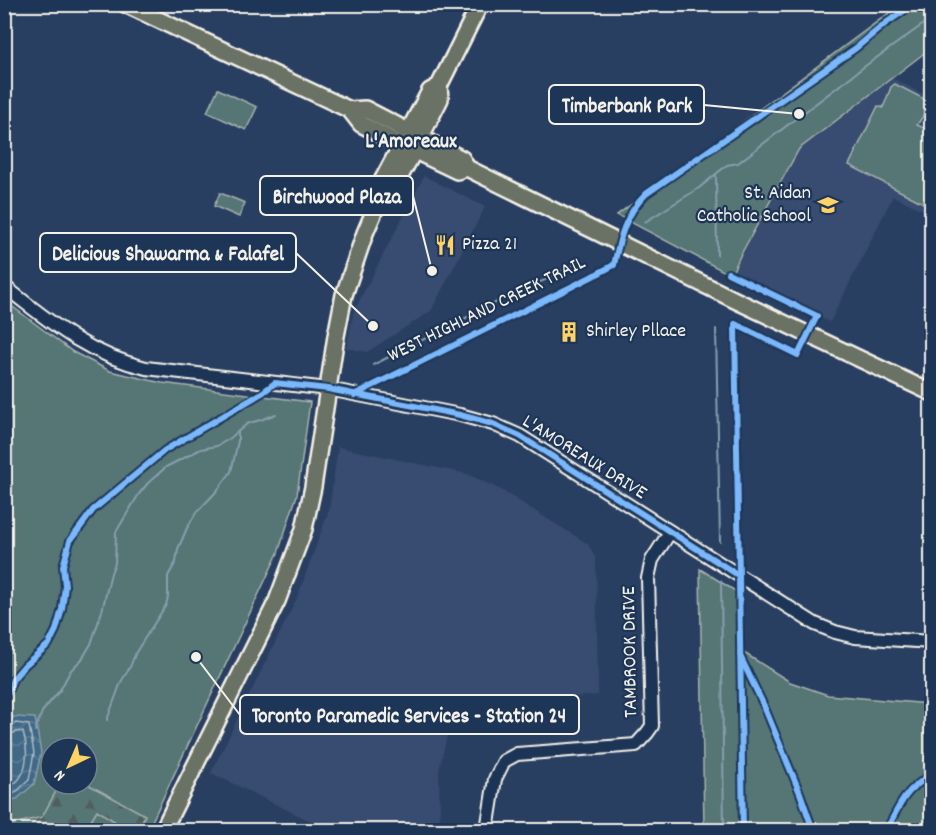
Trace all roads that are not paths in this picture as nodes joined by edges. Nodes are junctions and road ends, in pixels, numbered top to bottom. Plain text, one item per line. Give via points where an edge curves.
1 (125, 4) edge
2 (480, 4) edge
3 (411, 141) junction
4 (4, 286) edge
5 (328, 389) junction
6 (932, 393) edge
7 (670, 532) junction
8 (932, 642) edge
9 (163, 831) edge
10 (487, 831) edge

1 - 3 main road via 350,110 362,124
2 - 3 main road via 439,86 440,99
3 - 5 main road via 392,191 379,200 344,295
3 - 6 main road via 457,171 467,168
4 - 5 street, L'AMOREAUX DRIVE via 56,327 127,363
5 - 7 street, L'AMOREAUX DRIVE via 493,424 520,436
5 - 9 main road via 309,510 277,601
7 - 8 street, L'AMOREAUX DRIVE via 815,624 855,636
7 - 10 street, TAMBROOK DRIVE via 652,560 648,578 652,726 636,745 517,754 504,761 495,779

